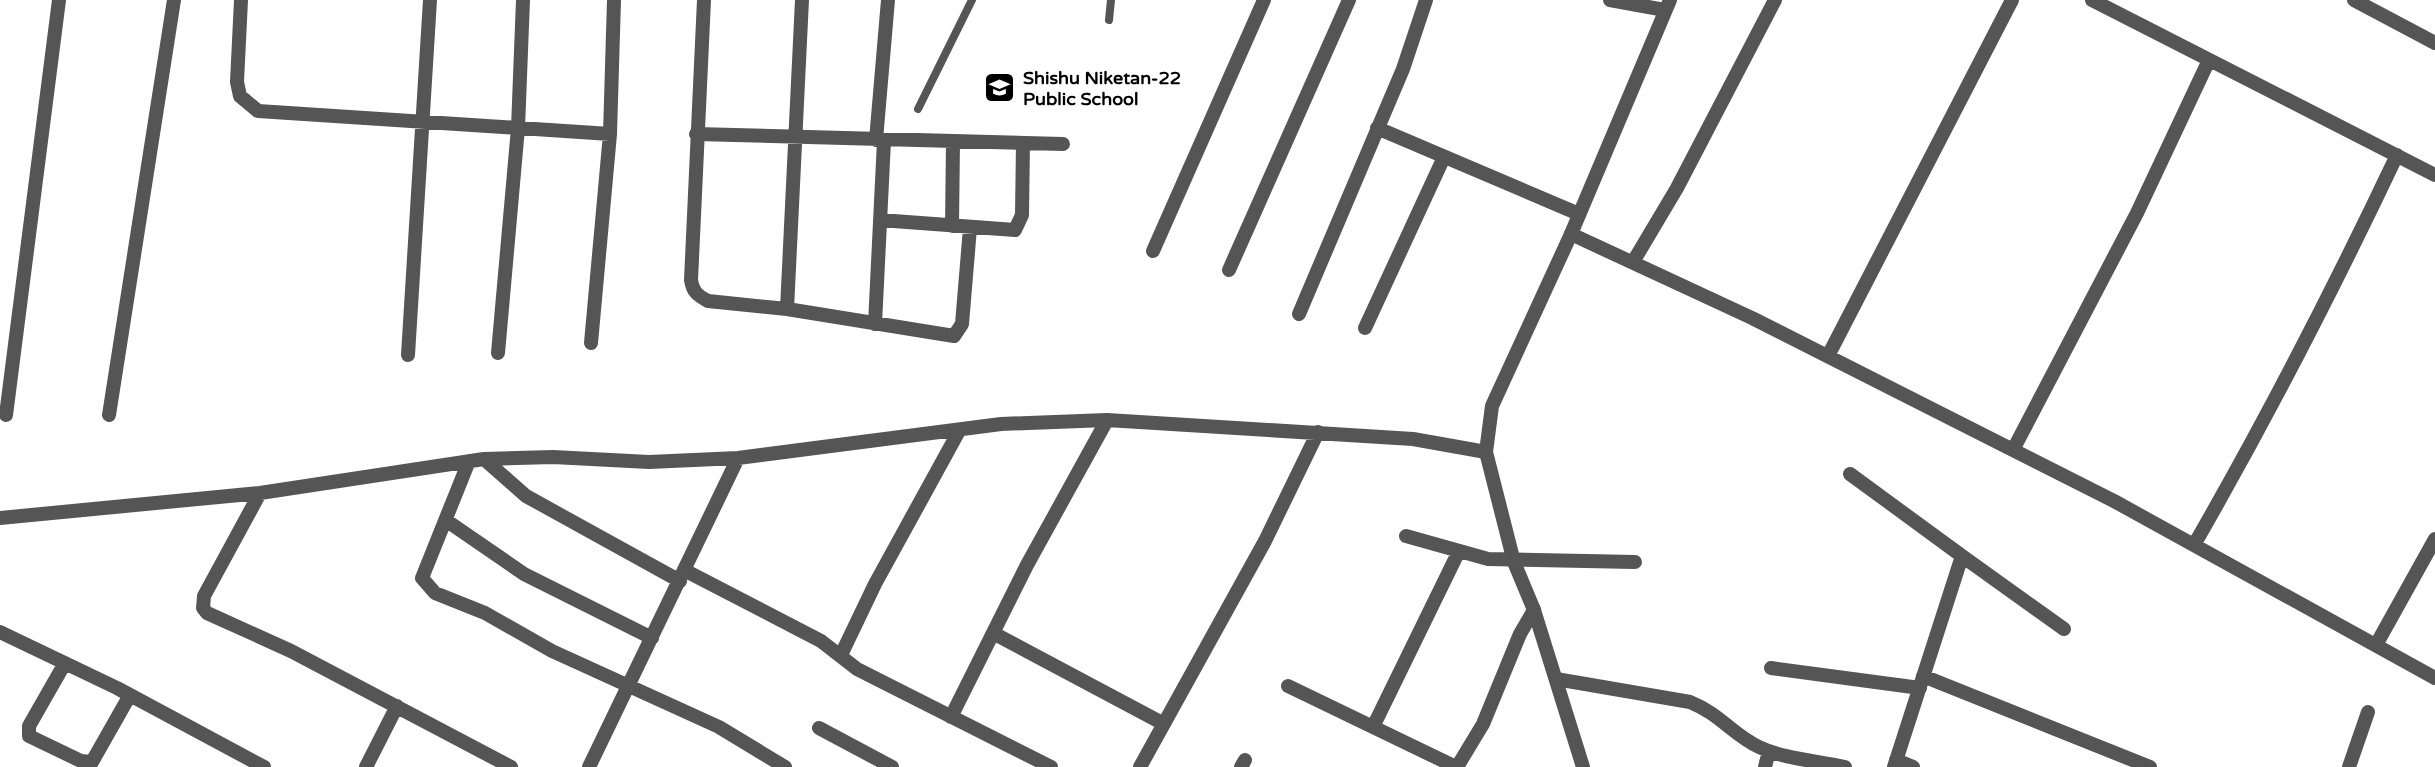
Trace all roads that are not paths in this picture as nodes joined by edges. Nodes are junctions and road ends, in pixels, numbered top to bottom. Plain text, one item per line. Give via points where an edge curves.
1 (59, 0) edge
2 (174, 0) edge
3 (241, 0) edge
4 (430, 0) edge
5 (523, 0) edge
6 (614, 0) edge
7 (704, 0) edge
8 (802, 0) edge
9 (888, 0) edge
10 (972, 0) edge
11 (1111, 0) edge
12 (1264, 0) edge
13 (1349, 0) edge
14 (1426, 0) edge
15 (1611, 0) edge
16 (1775, 0) edge
17 (2012, 0) edge
18 (2092, 0) edge
19 (2354, 0) edge
20 (1667, 5) edge
21 (1109, 20) dead end
22 (2435, 43) edge
23 (2209, 60) junction
24 (918, 109) dead end
25 (424, 122) junction
26 (518, 128) junction
27 (1377, 128) junction
28 (610, 134) junction
29 (696, 134) junction
30 (794, 138) junction
31 (880, 141) junction
32 (953, 142) junction
33 (1023, 143) junction
34 (1063, 144) dead end
35 (2397, 155) junction
36 (1444, 156) junction
37 (2435, 176) edge
38 (1580, 214) junction
39 (880, 220) junction
40 (952, 226) junction
41 (970, 228) junction
42 (1571, 234) junction
43 (1153, 251) dead end
44 (1633, 262) junction
45 (1228, 270) dead end
46 (787, 309) junction
47 (1299, 314) dead end
48 (875, 324) junction
49 (1365, 328) dead end
50 (591, 342) dead end
51 (498, 353) dead end
52 (408, 355) dead end
53 (1828, 356) junction
54 (6, 415) dead end
55 (109, 415) dead end
56 (1107, 420) junction
57 (959, 431) junction
58 (1318, 432) junction
59 (2014, 450) junction
60 (1486, 452) junction
61 (738, 458) junction
62 (476, 460) junction
63 (1850, 474) dead end
64 (260, 493) junction
65 (0, 519) edge
66 (447, 521) junction
67 (1406, 536) dead end
68 (2435, 539) edge
69 (2194, 545) junction
70 (1458, 553) junction
71 (1962, 556) junction
72 (1514, 562) junction
73 (1635, 562) dead end
74 (683, 576) junction
75 (1534, 610) junction
76 (2064, 629) dead end
77 (0, 632) edge
78 (993, 633) junction
79 (652, 638) junction
80 (2376, 645) junction
81 (841, 655) junction
82 (65, 663) junction
83 (1771, 667) dead end
84 (2435, 678) edge
85 (1556, 679) junction
86 (1922, 682) junction
87 (1288, 686) dead end
88 (627, 687) junction
89 (130, 695) junction
90 (397, 706) junction
91 (2368, 712) dead end
92 (951, 717) junction
93 (1164, 723) junction
94 (819, 727) dead end
95 (1373, 727) junction
96 (1769, 751) junction
97 (1024, 761) edge
98 (1895, 764) edge
99 (264, 767) edge
100 (366, 767) edge
101 (511, 767) edge
102 (589, 767) edge
103 (785, 767) edge
104 (892, 767) edge
105 (1051, 767) edge
106 (1140, 767) edge
107 (1456, 767) edge
108 (1583, 767) edge
109 (1765, 767) edge
110 (1845, 767) edge
111 (1913, 767) edge
112 (2150, 767) edge
113 (2349, 767) edge

1 - 54 street
2 - 55 street
3 - 25 street via 237,82 247,105 271,114
4 - 25 street
5 - 26 street
6 - 28 street
7 - 29 street
8 - 30 street
9 - 31 street
10 - 24 lane
11 - 21 lane
12 - 43 street
13 - 45 street
14 - 27 street
15 - 20 street
16 - 44 street
17 - 53 street
18 - 23 street
19 - 22 street
20 - 38 street
23 - 35 street
23 - 59 street via 2137,213
25 - 26 street
25 - 52 street
26 - 28 street
26 - 51 street
27 - 36 street
27 - 47 street
28 - 50 street
29 - 30 street
29 - 46 street via 693,290 708,301
30 - 31 street
30 - 46 street
31 - 32 street
31 - 39 street
32 - 33 street
32 - 40 street
33 - 34 street
33 - 41 street via 1018,227 1009,231
35 - 37 street
35 - 69 street via 2245,457
36 - 38 street
36 - 49 street
38 - 42 street
39 - 40 street
39 - 48 street
40 - 41 street
41 - 48 street via 962,324 957,334
42 - 44 street
42 - 60 street via 1493,406
44 - 53 street
46 - 48 street
53 - 59 street
56 - 57 street via 1001,424
56 - 58 street
56 - 78 street
57 - 61 street
57 - 81 street
58 - 60 street via 1413,439
58 - 93 street via 1265,541
59 - 69 street
60 - 72 street
61 - 62 street via 649,463 553,457
61 - 74 street
62 - 64 street
62 - 66 street
62 - 74 street via 526,496
63 - 71 street
64 - 65 street
64 - 90 street via 211,579 203,608 217,619
66 - 79 street via 524,573
66 - 88 street via 422,578 428,588
67 - 70 street
68 - 80 street
69 - 80 street
70 - 72 street
70 - 95 street
71 - 76 street
71 - 86 street
72 - 73 street
72 - 75 street
74 - 79 street
74 - 81 street via 821,641
75 - 85 street
75 - 107 street via 1483,724
77 - 82 street
78 - 92 street
78 - 93 street
79 - 88 street
80 - 84 street
81 - 92 street via 857,669
82 - 89 street
82 - 89 street via 29,726 29,736 81,761 93,762
83 - 86 street
85 - 96 street via 1690,702 1708,709 1746,740
85 - 108 street
86 - 98 street
86 - 112 street
87 - 95 street
88 - 102 street
88 - 103 street via 719,727
89 - 99 street
90 - 100 street
90 - 101 street
91 - 113 street
92 - 97 street
93 - 106 street
94 - 104 street
95 - 107 street
96 - 109 street
96 - 110 street
97 - 105 street
98 - 111 street

